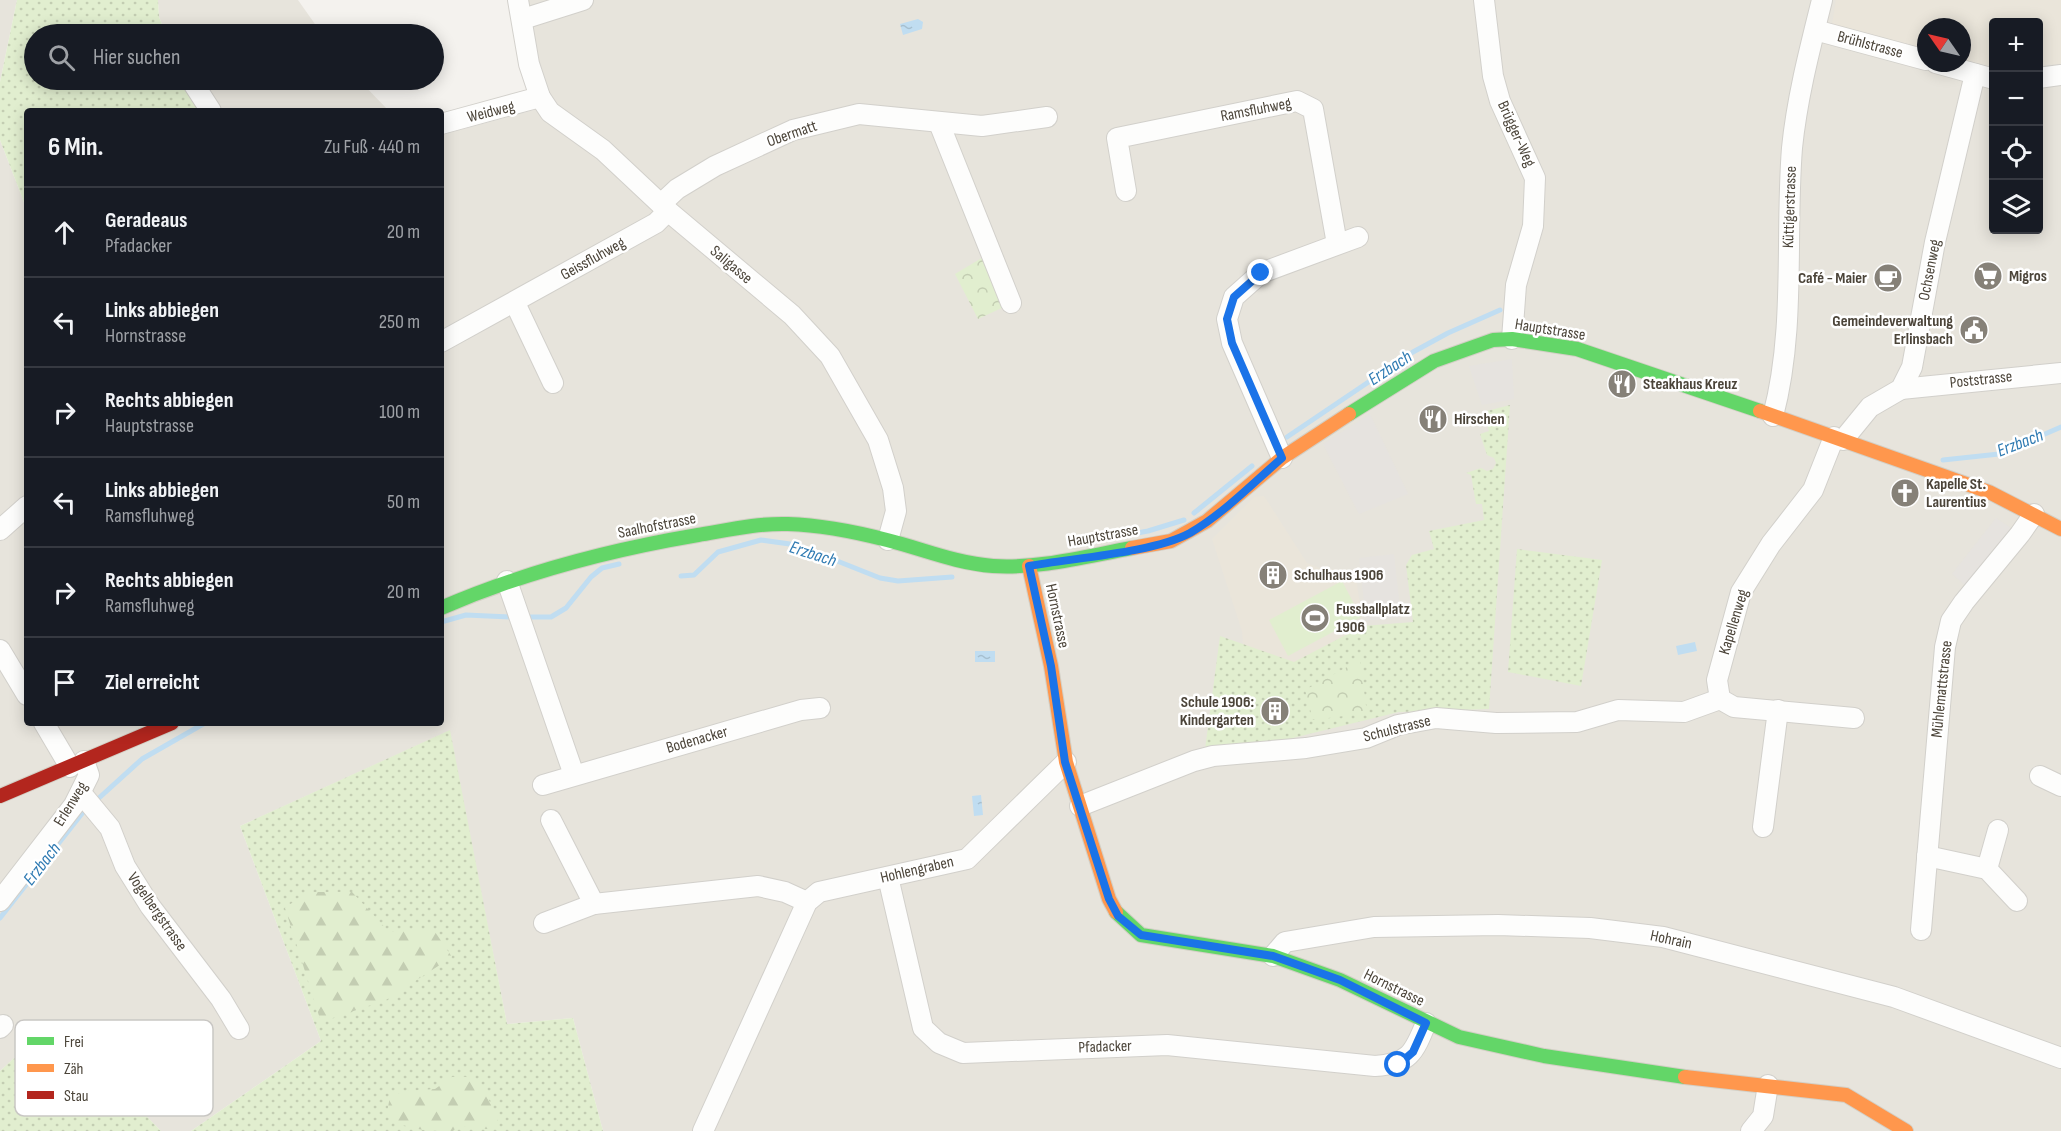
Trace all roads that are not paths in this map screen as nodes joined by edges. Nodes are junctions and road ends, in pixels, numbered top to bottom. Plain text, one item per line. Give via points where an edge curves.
1 (584, 0) edge
2 (1484, 0) edge
3 (1822, 0) edge
4 (520, 9) edge
5 (1815, 30) junction
6 (1917, 58) edge
7 (1969, 72) edge
8 (2061, 75) edge
9 (1984, 76) edge
10 (2043, 77) edge
11 (197, 90) edge
12 (540, 97) junction
13 (209, 108) edge
14 (1047, 117) dead end
15 (444, 123) edge
16 (939, 123) junction
17 (1126, 191) dead end
18 (665, 208) junction
19 (1358, 237) dead end
20 (1337, 244) junction
21 (515, 303) junction
22 (1011, 303) dead end
23 (1512, 339) junction
24 (444, 340) edge
25 (2061, 373) edge
26 (553, 383) dead end
27 (1901, 388) junction
28 (1773, 416) junction
29 (1838, 438) junction
30 (1282, 458) junction
31 (24, 509) edge
32 (2034, 514) junction
33 (2061, 529) edge
34 (0, 530) edge
35 (888, 540) junction
36 (1029, 566) junction
37 (507, 581) junction
38 (444, 607) edge
39 (0, 651) edge
40 (24, 690) edge
41 (1720, 699) junction
42 (820, 708) dead end
43 (1778, 710) junction
44 (1854, 718) dead end
45 (46, 726) edge
46 (165, 726) edge
47 (1065, 762) junction
48 (77, 764) junction
49 (574, 775) junction
50 (2040, 776) dead end
51 (543, 785) dead end
52 (2061, 786) edge
53 (81, 793) junction
54 (0, 796) edge
55 (1080, 806) junction
56 (551, 820) dead end
57 (1763, 827) dead end
58 (1998, 830) dead end
59 (1927, 856) junction
60 (1988, 869) junction
61 (888, 877) junction
62 (0, 901) edge
63 (2017, 901) dead end
64 (807, 902) junction
65 (594, 904) junction
66 (544, 923) dead end
67 (1921, 930) dead end
68 (1273, 956) junction
69 (1426, 1023) junction
70 (238, 1029) dead end
71 (2061, 1058) edge
72 (1767, 1085) junction
73 (703, 1131) edge
74 (1751, 1131) edge
75 (1906, 1131) edge

1 - 4 street
2 - 23 street, Brügger-Weg via 1493,76 1500,101 1535,178 1533,225 1516,285
3 - 5 street, Küttigerstrasse
4 - 12 street, Saligasse via 529,64
5 - 6 street, Brühlstrasse
5 - 28 street, Küttigerstrasse via 1792,147 1785,349
7 - 9 street
8 - 10 street
9 - 27 street, Ochsenweg via 1935,242 1912,367
11 - 13 street
12 - 15 street, Weidweg
12 - 18 street, Saligasse via 550,112 603,150
14 - 16 street, Obermatt via 982,126
16 - 18 street, Obermatt via 859,114 793,130 715,166 677,189
16 - 22 street
17 - 20 street, Ramsfluhweg via 1117,138 1297,101 1313,110
18 - 21 street, Geissfluhweg via 656,224
18 - 35 street, Saligasse via 792,315 830,356 878,440 896,511
19 - 20 street
20 - 30 street via 1261,273 1234,297 1227,319 1232,343
21 - 24 street, Geissfluhweg
21 - 26 street
23 - 28 main road, Hauptstrasse via 1577,349
23 - 30 main road, Hauptstrasse via 1493,340 1434,361
25 - 27 street, Poststrasse
27 - 29 street via 1870,406
28 - 29 main road, Hauptstrasse
29 - 32 main road, Hauptstrasse via 1989,492
29 - 41 street, Kapellenweg via 1813,490 1771,544 1741,592 1717,680
30 - 36 main road, Hauptstrasse via 1189,533 1171,541
31 - 34 street
32 - 33 main road, Hauptstrasse
32 - 59 street, Mühlemattstrasse via 1951,621 1945,647
35 - 36 main road, Hauptstrasse via 969,563
35 - 37 main road, Saalhofstrasse via 788,524 746,527 630,547
36 - 47 main road, Hornstrasse via 1051,666
37 - 38 main road, Saalhofstrasse
37 - 49 street
39 - 40 street
41 - 43 street via 1734,707
41 - 55 street, Schulstrasse via 1684,712 1618,710 1577,722 1496,723 1436,718 1398,725 1366,738 1213,756
42 - 49 street, Bodenacker via 801,710
43 - 44 street
43 - 57 street
45 - 48 street
46 - 48 main road
47 - 55 main road, Hornstrasse
47 - 61 street, Hohlengraben via 967,859
48 - 53 street, Erlenweg via 89,775
48 - 54 main road
49 - 51 street, Bodenacker
50 - 52 street
53 - 62 street, Erlenweg
53 - 70 street, Vogelbergstrasse via 110,828 124,866 150,906 221,999
55 - 68 main road, Hornstrasse via 1109,899 1118,916 1141,935
56 - 65 street
58 - 60 street
59 - 60 street
59 - 67 street, Mühlemattstrasse
60 - 63 street
61 - 64 street, Hohlengraben via 819,892
61 - 69 street, Pfadacker via 923,1028 939,1044 963,1053 1167,1045 1398,1065 1413,1052
64 - 65 street via 758,886
64 - 73 street
65 - 66 street
68 - 69 main road, Hornstrasse via 1340,980
68 - 71 street, Hohrain via 1285,942 1374,927 1510,925 1643,934 1894,997
69 - 72 main road, Hornstrasse via 1459,1037 1544,1056 1656,1074
72 - 74 street via 1763,1116
72 - 75 main road, Hornstrasse via 1846,1095

